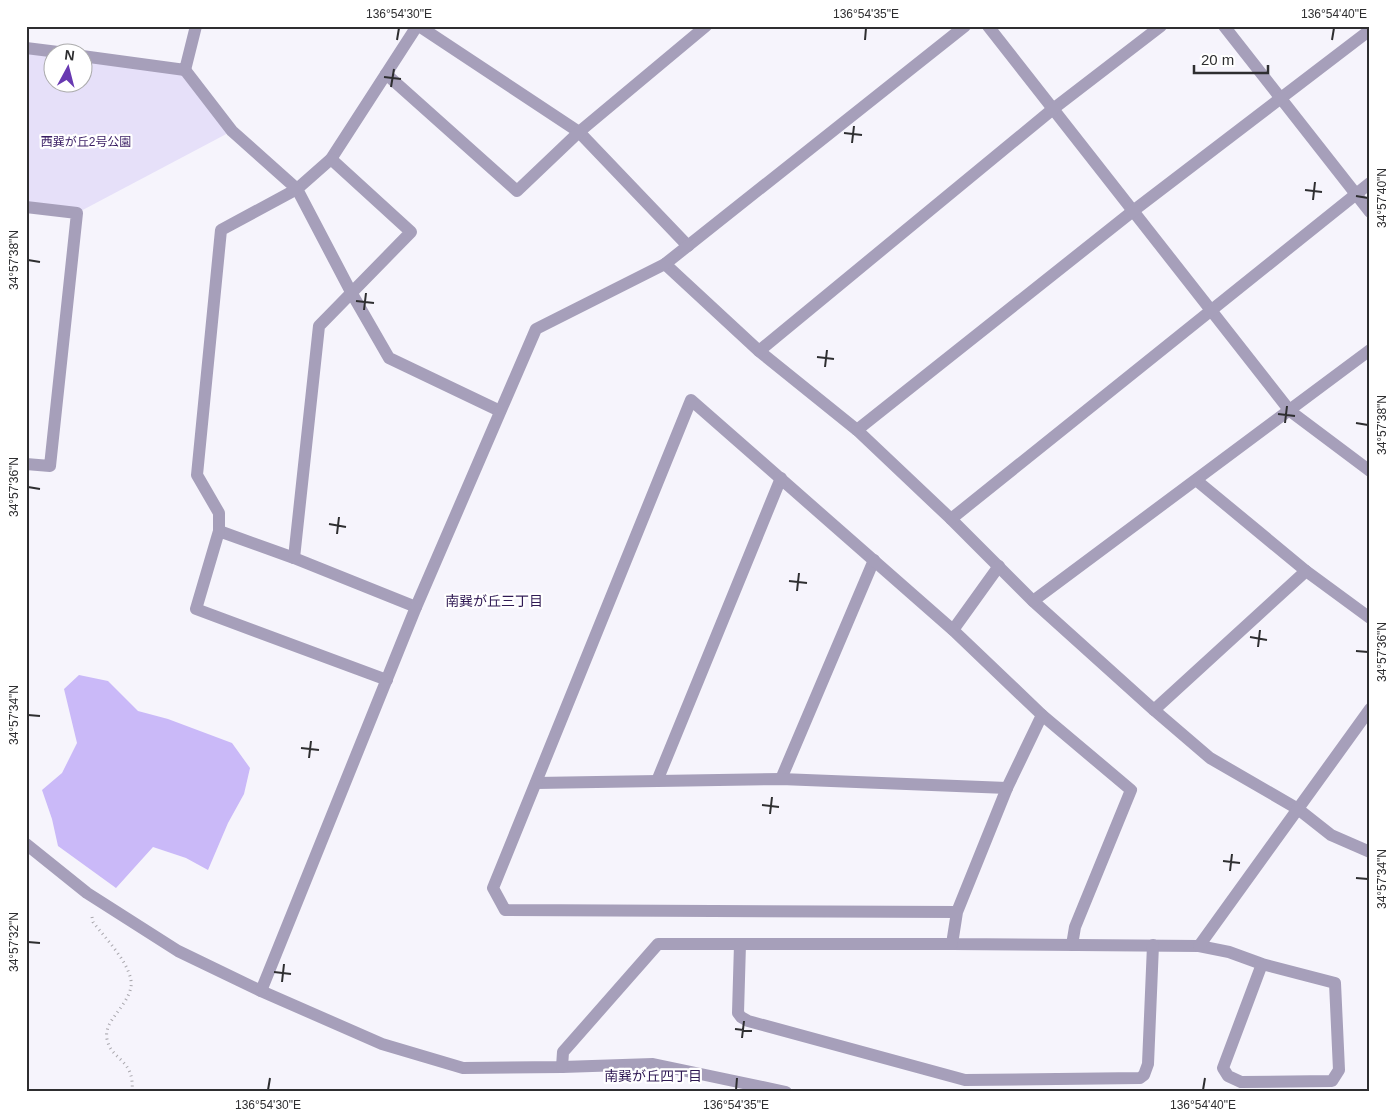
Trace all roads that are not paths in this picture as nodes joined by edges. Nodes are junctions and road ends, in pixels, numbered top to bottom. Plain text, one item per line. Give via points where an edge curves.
1 (196, 26) edge
2 (418, 26) edge
3 (706, 26) edge
4 (965, 26) edge
5 (988, 26) edge
6 (1161, 26) edge
7 (1224, 26) edge
8 (1370, 30) edge
9 (26, 48) edge
10 (42, 50) edge
11 (92, 57) edge
12 (185, 70) junction
13 (386, 74) junction
14 (1280, 99) junction
15 (1053, 109) junction
16 (579, 132) junction
17 (331, 159) junction
18 (1370, 183) edge
19 (297, 189) junction
20 (1355, 194) junction
21 (26, 207) edge
22 (1133, 211) junction
23 (1370, 212) edge
24 (688, 246) junction
25 (665, 264) junction
26 (351, 292) junction
27 (1212, 310) junction
28 (1370, 350) edge
29 (760, 351) junction
30 (500, 410) junction
31 (1290, 411) junction
32 (857, 430) junction
33 (26, 464) edge
34 (1370, 471) edge
35 (780, 478) junction
36 (1196, 480) junction
37 (951, 519) junction
38 (219, 531) junction
39 (294, 558) junction
40 (874, 560) junction
41 (999, 566) junction
42 (1306, 571) junction
43 (1034, 601) junction
44 (416, 607) junction
45 (1370, 618) edge
46 (954, 630) junction
47 (387, 680) junction
48 (1370, 709) edge
49 (1154, 710) junction
50 (1042, 714) junction
51 (781, 779) junction
52 (657, 781) junction
53 (536, 783) junction
54 (1007, 788) junction
55 (1298, 809) junction
56 (26, 844) edge
57 (1370, 852) edge
58 (957, 912) junction
59 (740, 944) junction
60 (952, 944) junction
61 (1072, 945) junction
62 (1153, 945) junction
63 (1199, 946) junction
64 (1262, 964) junction
65 (261, 991) junction
66 (562, 1067) junction
67 (786, 1092) edge

1 - 12 street
2 - 13 street
2 - 16 street
3 - 16 street
4 - 24 street
5 - 15 street
6 - 15 street
7 - 14 street
8 - 14 street
9 - 10 street
11 - 12 street
12 - 19 street via 232,131
13 - 16 street via 517,190
13 - 17 street
14 - 20 street
14 - 22 street
15 - 22 street
15 - 29 street
16 - 24 street
17 - 19 street
17 - 26 street via 411,232
18 - 20 street
19 - 26 street
19 - 38 street via 221,230 196,475 219,512
20 - 23 street
20 - 27 street
21 - 33 street via 77,213 50,466
22 - 27 street
22 - 32 street
24 - 25 street
25 - 29 street
25 - 30 street via 536,329
26 - 30 street via 389,358
26 - 39 street via 319,326
27 - 31 street
27 - 37 street
28 - 31 street
29 - 32 street
30 - 44 street
31 - 34 street
31 - 36 street
32 - 37 street
35 - 40 street
35 - 52 street
35 - 53 street via 690,400
36 - 42 street
36 - 43 street
37 - 41 street
38 - 39 street
38 - 47 street via 196,609
39 - 44 street
40 - 46 street
40 - 51 street
41 - 43 street
41 - 46 street
42 - 45 street
42 - 49 street
43 - 49 street
44 - 47 street
46 - 50 street
47 - 65 street
48 - 55 street
49 - 55 street via 1210,758
50 - 54 street
50 - 61 street via 1131,790 1074,927
51 - 52 street
51 - 54 street
52 - 53 street
53 - 58 street via 492,888 505,910
54 - 58 street
55 - 57 street via 1330,835
55 - 63 street
56 - 65 street via 97,900 178,951
58 - 60 street
59 - 60 street
59 - 62 street via 738,1012 741,1017 965,1080 1144,1076 1148,1064
59 - 66 street via 658,944 563,1052
60 - 61 street
61 - 62 street
62 - 63 street
63 - 64 street
64 - 64 street via 1223,1068 1228,1076 1241,1082 1332,1080 1339,1070 1335,983
65 - 66 street via 382,1044 463,1068
66 - 67 street via 653,1064

